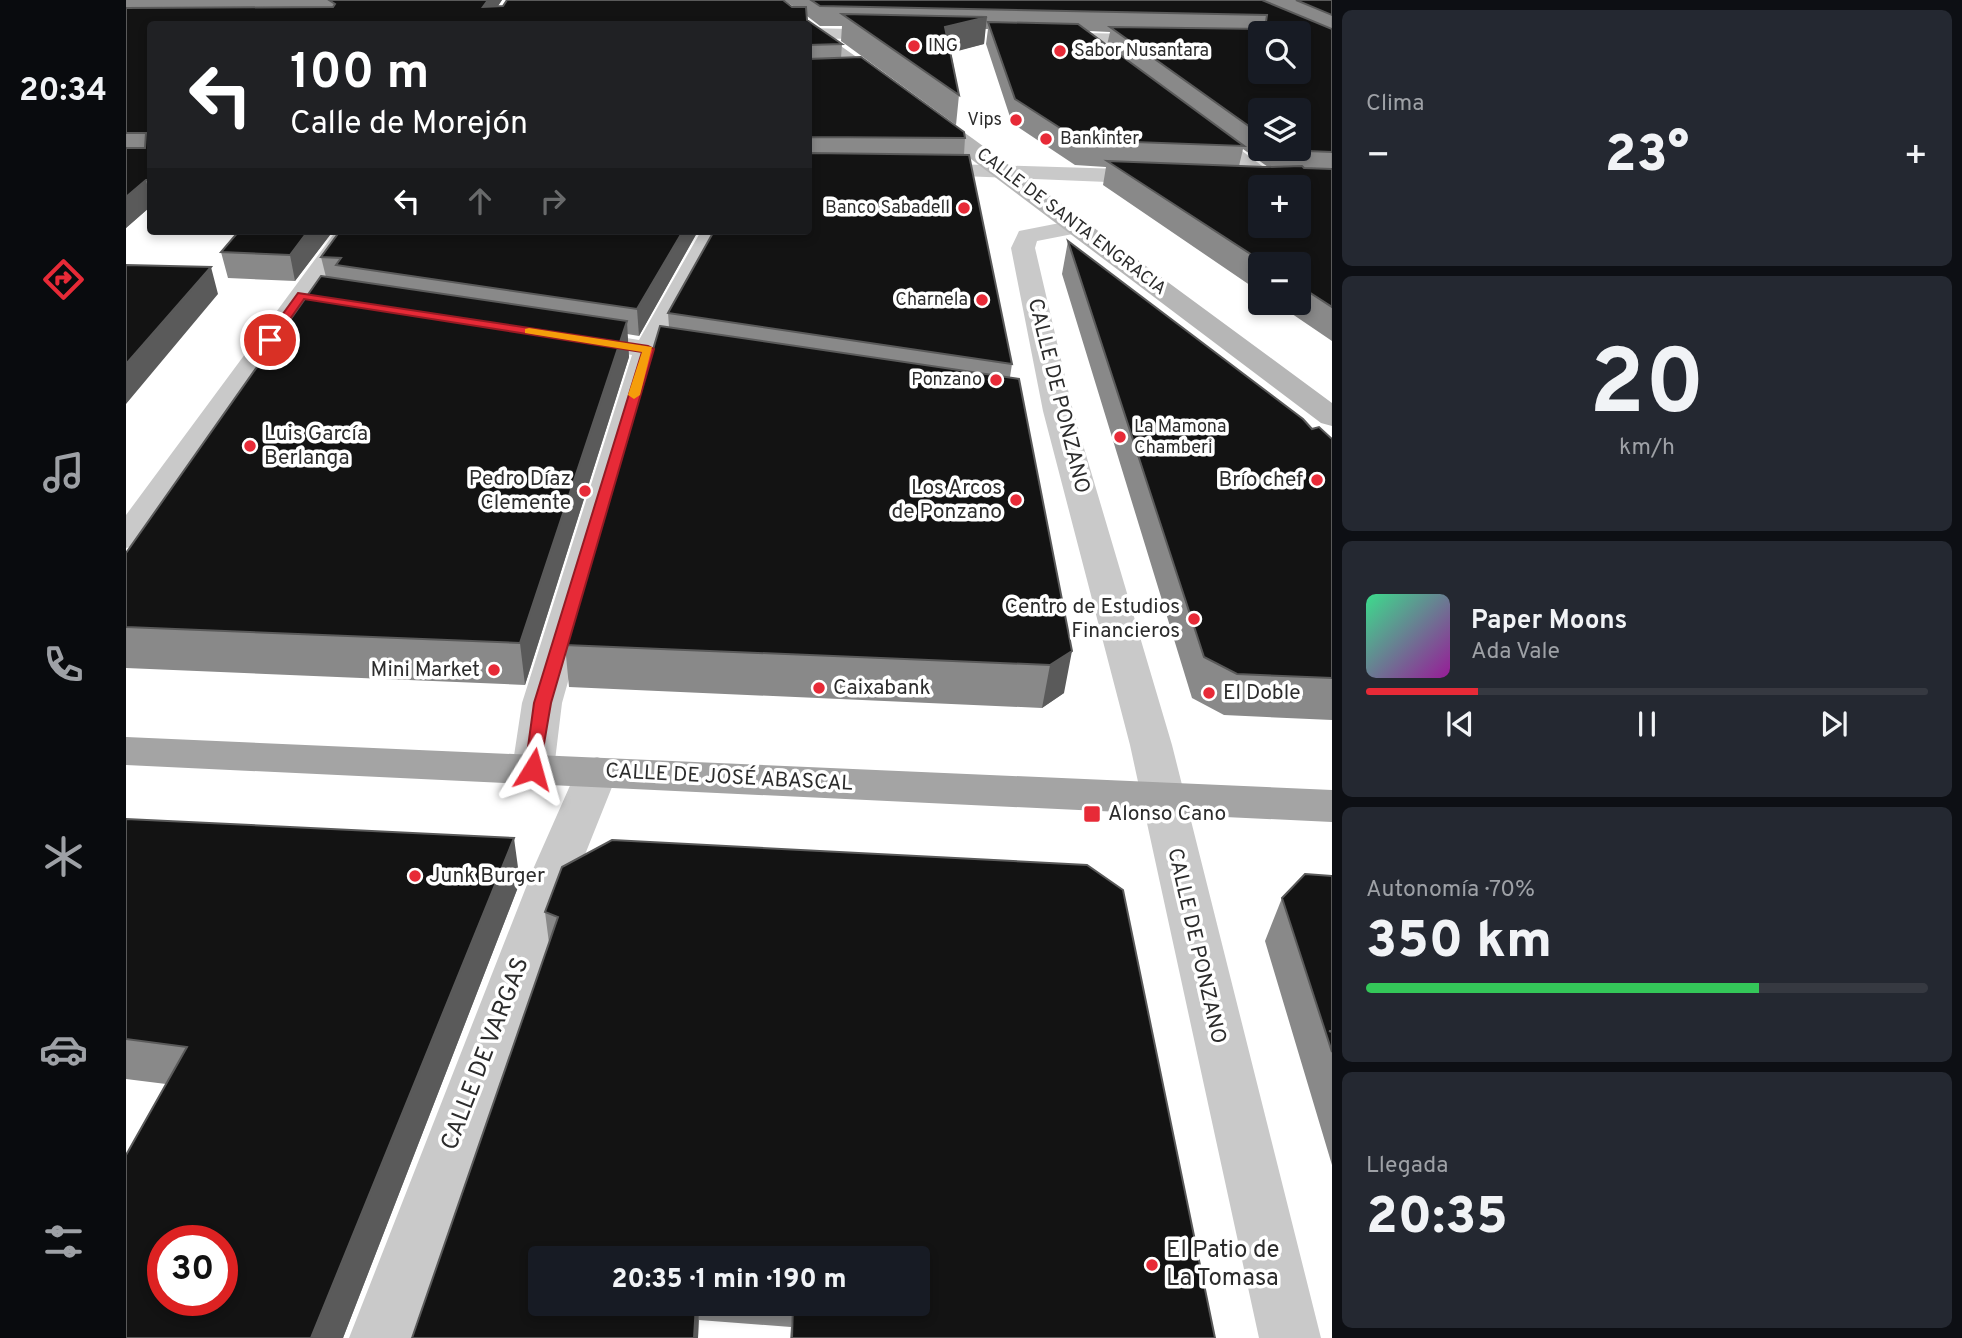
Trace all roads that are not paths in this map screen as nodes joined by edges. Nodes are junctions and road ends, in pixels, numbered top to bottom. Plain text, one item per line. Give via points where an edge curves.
1 (812, 28) edge
2 (812, 32) edge
3 (914, 35) edge
4 (1025, 37) edge
5 (1080, 38) junction
6 (1248, 42) edge
7 (1111, 62) edge
8 (866, 71) junction
9 (834, 72) edge
10 (1185, 118) edge
11 (897, 169) edge
12 (1003, 171) junction
13 (1260, 175) edge
14 (1175, 178) edge
15 (1229, 180) edge
16 (1248, 181) edge
17 (1074, 227) junction
18 (345, 235) edge
19 (711, 235) edge
20 (302, 296) junction
21 (332, 301) edge
22 (545, 334) edge
23 (648, 349) junction
24 (726, 361) edge
25 (1025, 406) edge
26 (1058, 411) junction
27 (1332, 417) edge
28 (126, 537) edge
29 (126, 751) edge
30 (533, 769) junction
31 (597, 772) junction
32 (1161, 798) junction
33 (1332, 806) edge
34 (380, 1338) edge
35 (1290, 1338) edge

1 - 3 street
2 - 8 main road, CALLE DE SANTA ENGRACIA
4 - 5 street
5 - 6 street
5 - 7 street
8 - 9 street
8 - 12 main road, CALLE DE SANTA ENGRACIA
10 - 13 street
11 - 12 street
12 - 14 street
12 - 17 main road, CALLE DE SANTA ENGRACIA
15 - 16 street
17 - 26 street, CALLE DE PONZANO via 1032,234 1023,246
17 - 27 main road, CALLE DE SANTA ENGRACIA
18 - 20 street
19 - 23 street
20 - 21 street
20 - 28 street
22 - 23 street
23 - 24 street
23 - 30 street via 542,703
25 - 26 street
26 - 32 street, CALLE DE PONZANO via 1151,745
29 - 30 main road, CALLE DE JOSÉ ABASCAL
30 - 31 main road, CALLE DE JOSÉ ABASCAL
31 - 32 main road, CALLE DE JOSÉ ABASCAL
31 - 34 street, CALLE DE VARGAS
32 - 33 main road, CALLE DE JOSÉ ABASCAL
32 - 35 street, CALLE DE PONZANO

